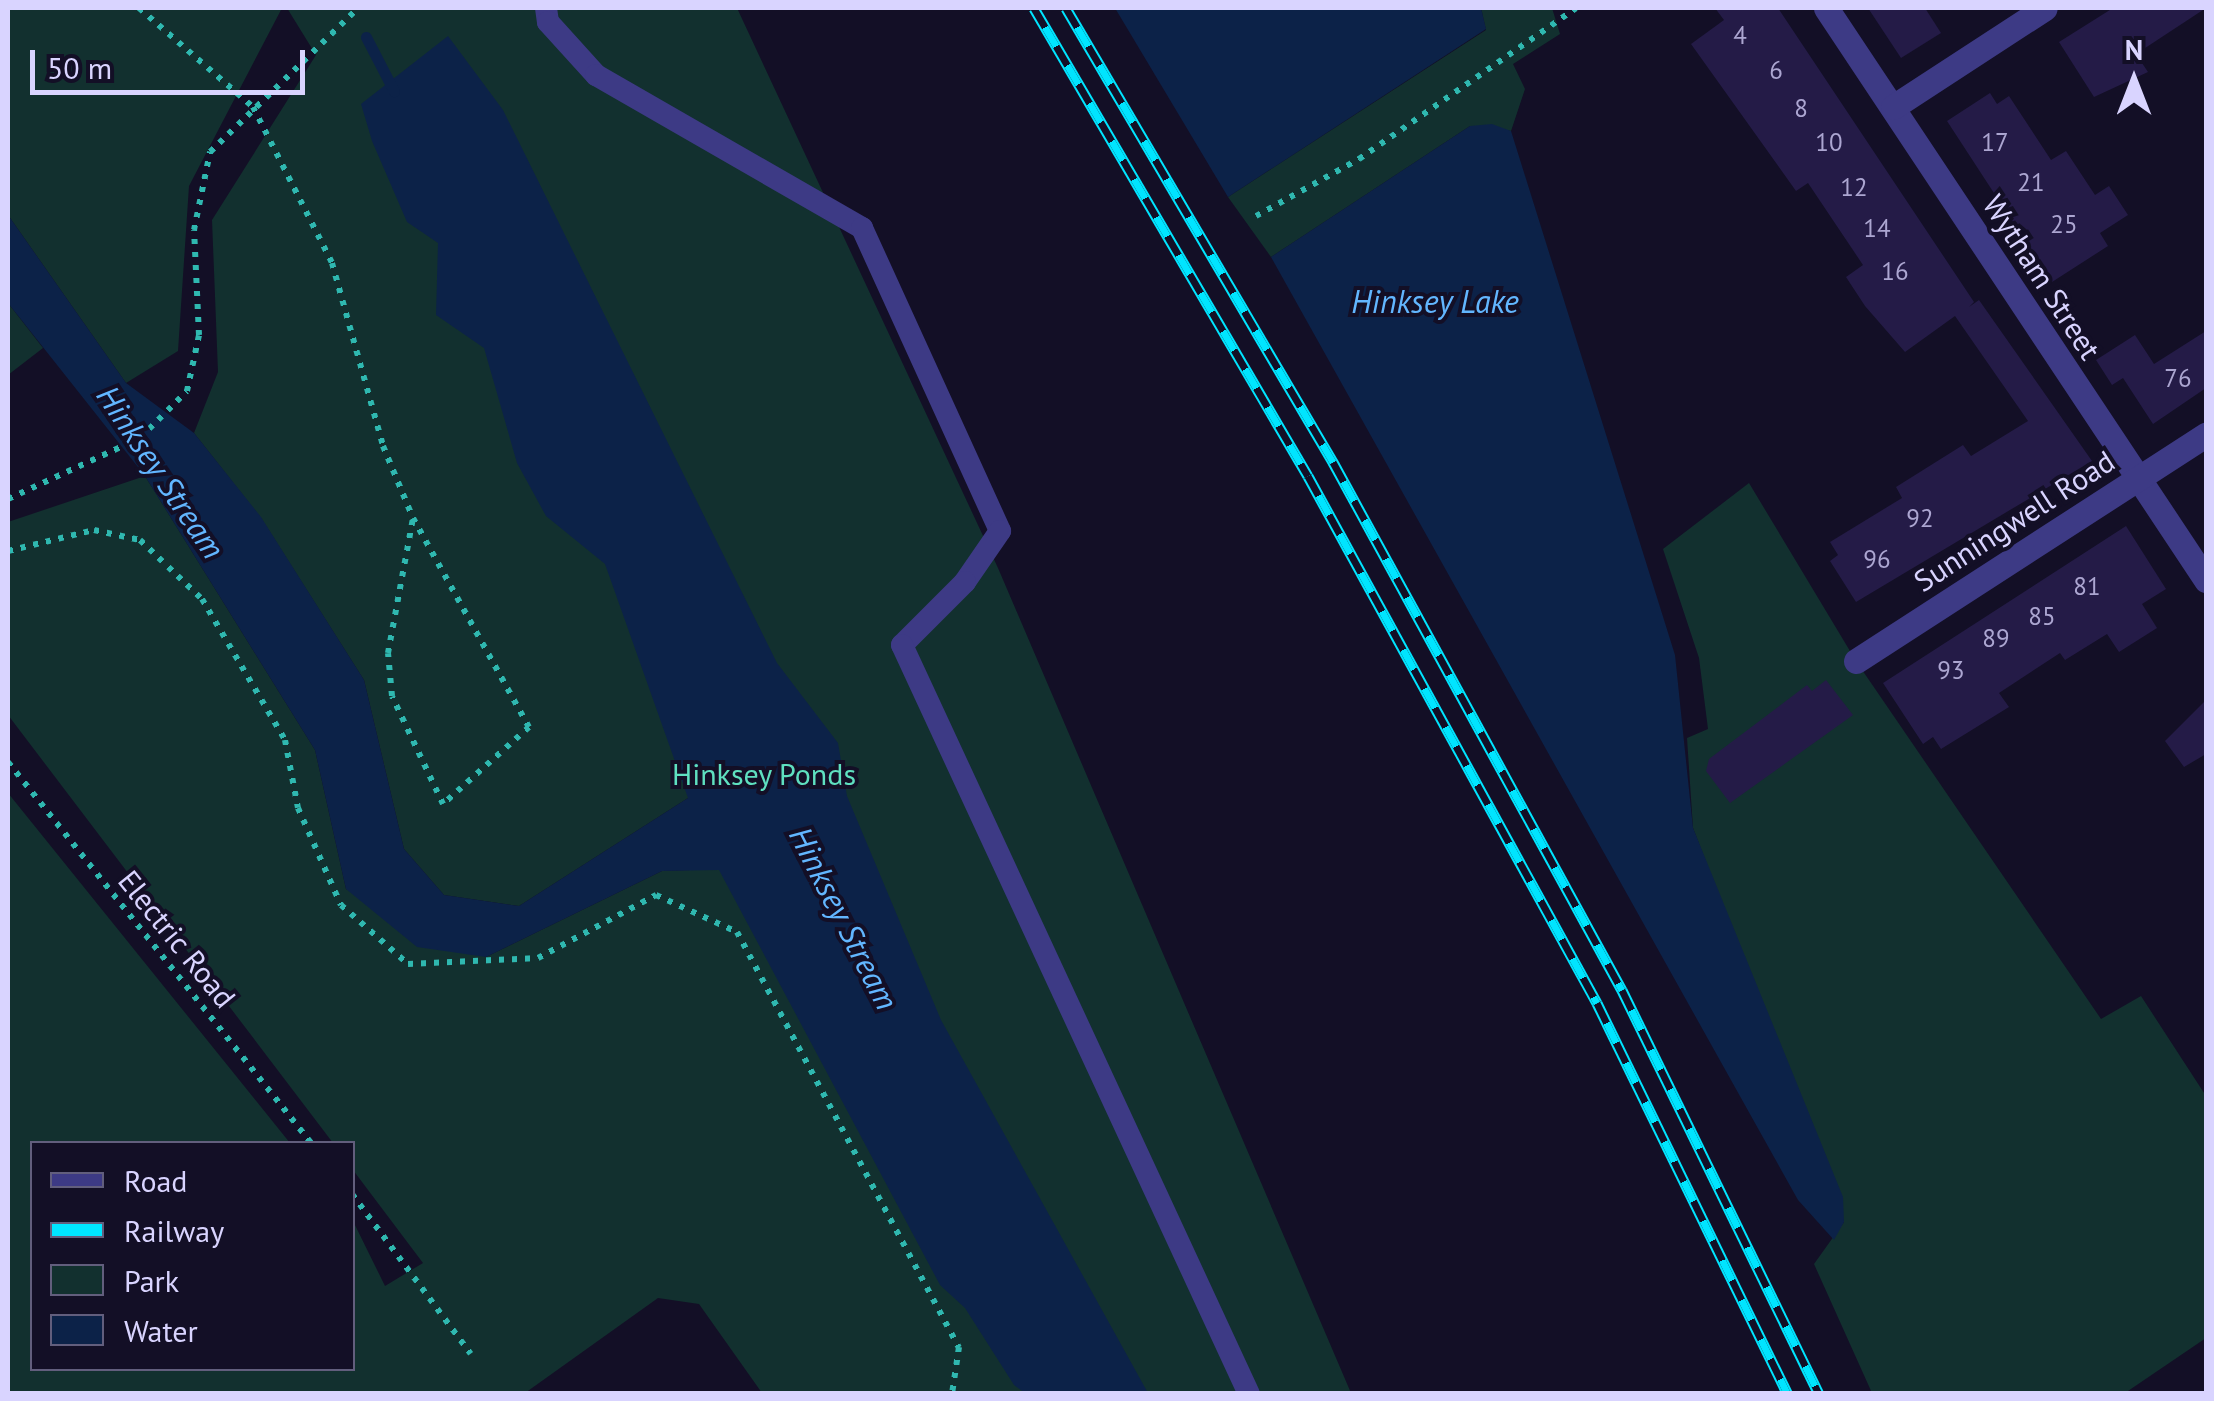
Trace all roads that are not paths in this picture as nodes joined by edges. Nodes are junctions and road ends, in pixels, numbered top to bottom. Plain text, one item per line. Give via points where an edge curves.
1 (546, 8) edge
2 (1826, 8) edge
3 (2044, 8) edge
4 (1893, 106) junction
5 (2206, 435) edge
6 (2138, 480) junction
7 (2206, 580) edge
8 (1856, 662) dead end
9 (1249, 1394) edge

1 - 9 lane via 548,22 596,76 862,228 1000,531 966,582 902,646
2 - 4 street, Wytham Street
3 - 4 street
4 - 6 street, Wytham Street
5 - 6 street, Sunningwell Road
6 - 7 street, Wytham Street
6 - 8 street, Sunningwell Road

